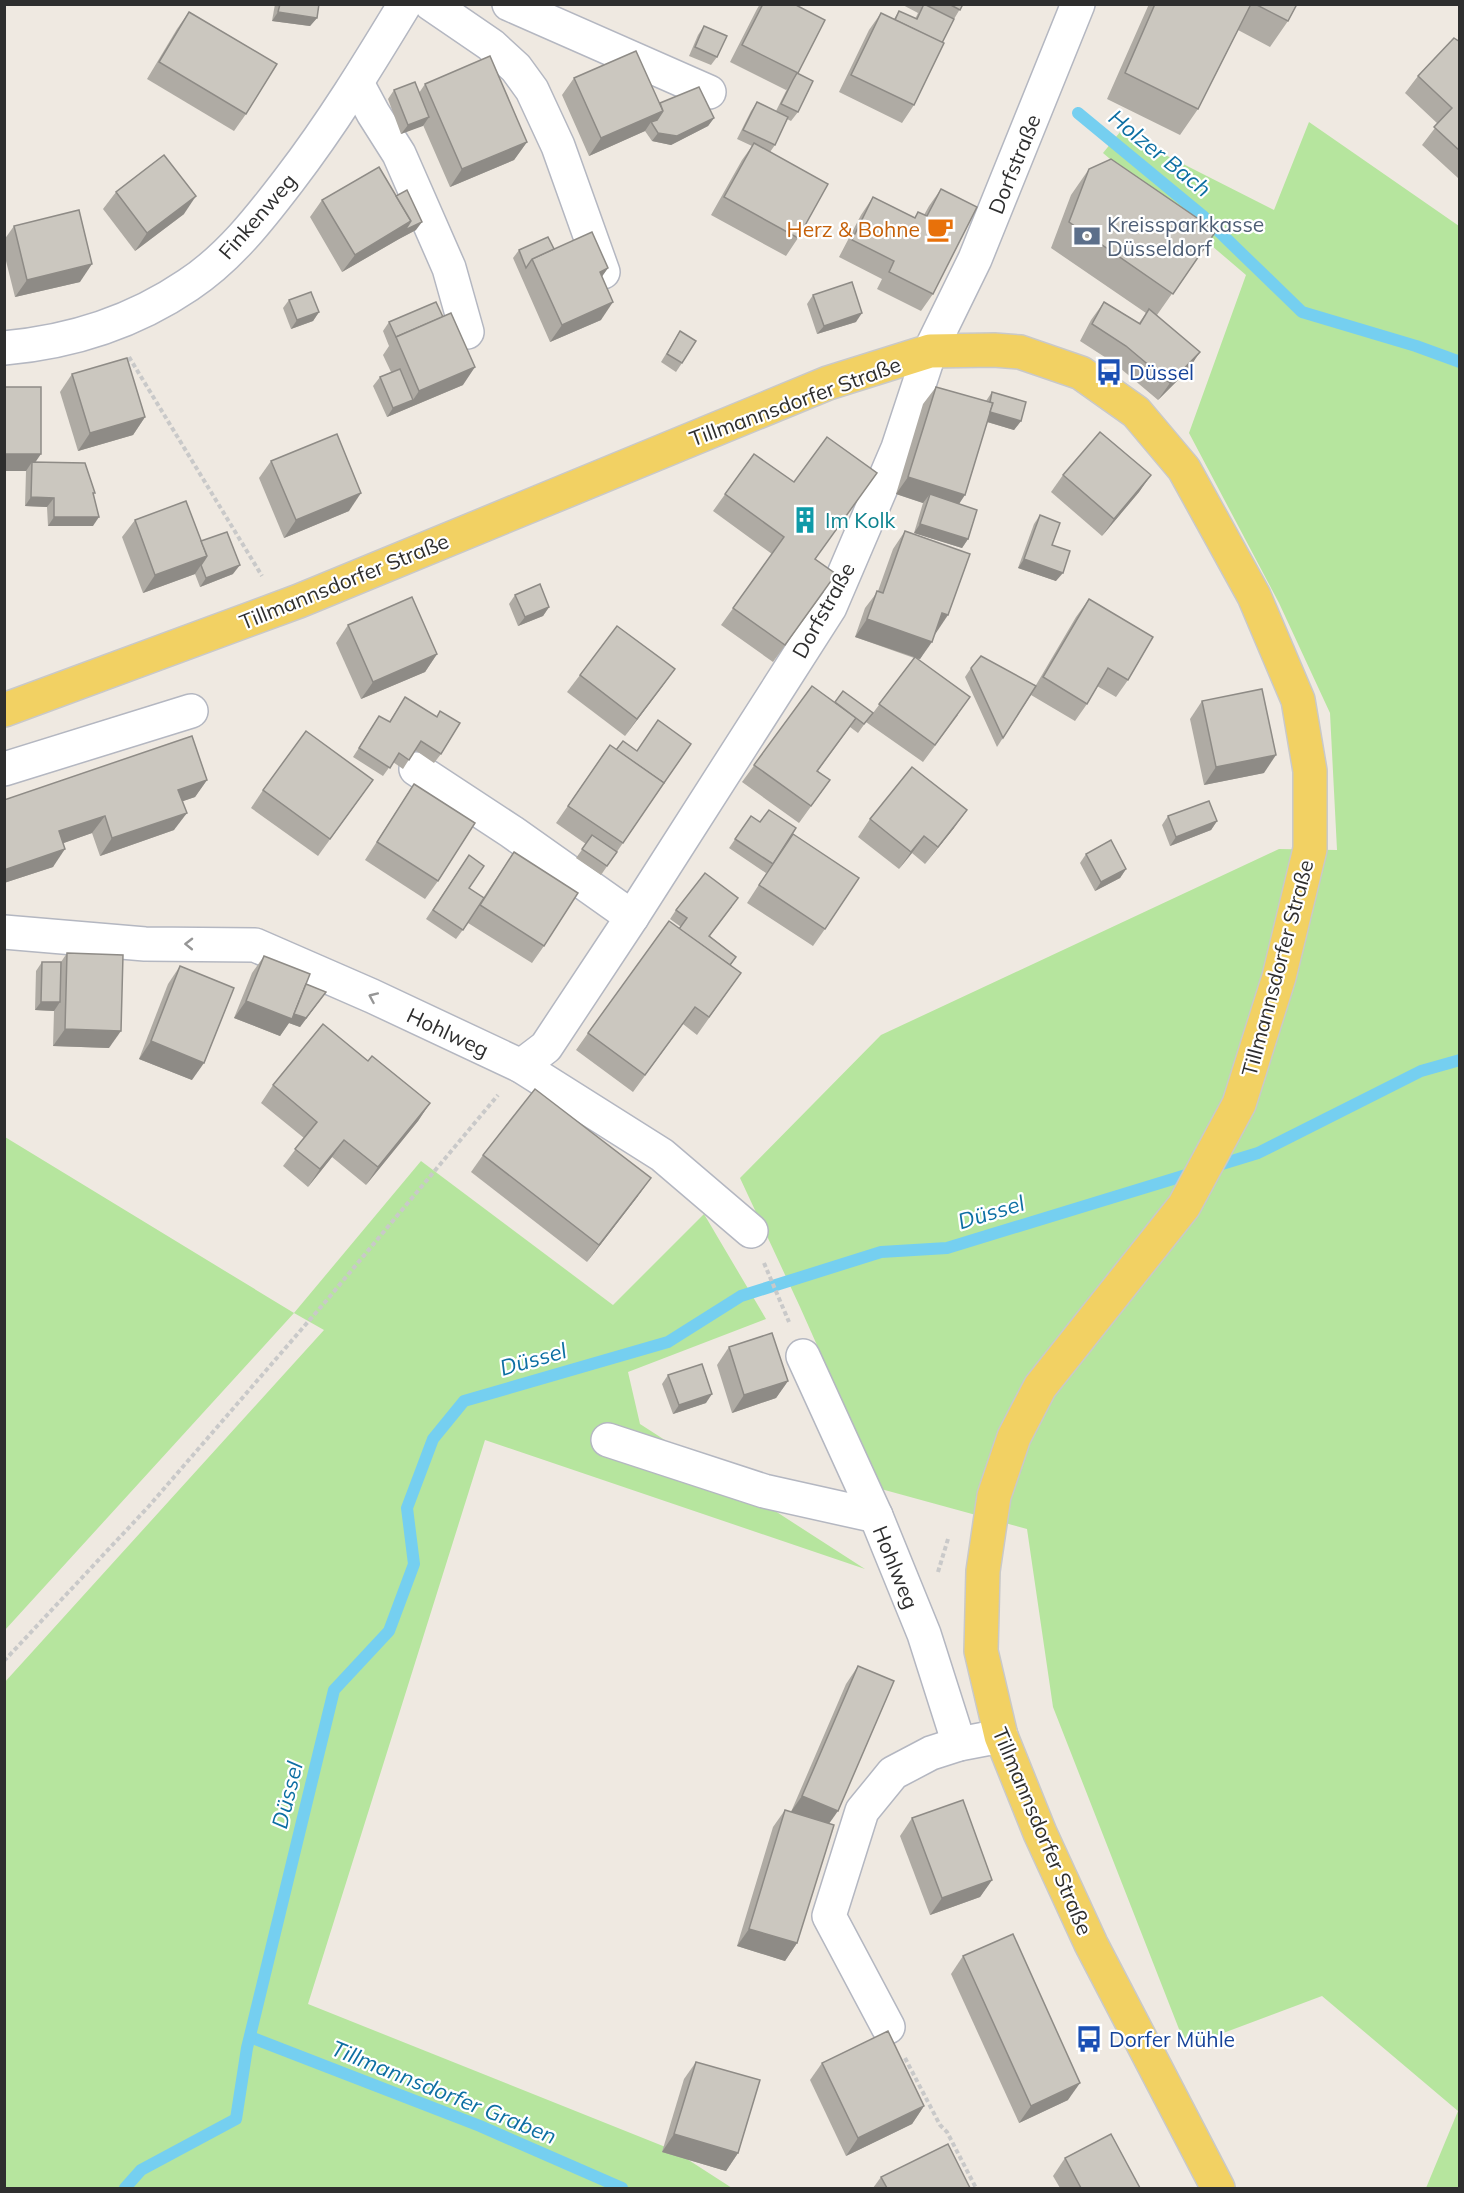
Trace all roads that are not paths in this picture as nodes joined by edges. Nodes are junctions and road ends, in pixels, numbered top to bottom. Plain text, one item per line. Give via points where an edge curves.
1 (405, 4) edge
2 (431, 4) edge
3 (509, 4) edge
4 (1078, 4) edge
5 (357, 83) junction
6 (708, 92) dead end
7 (603, 272) edge
8 (467, 332) dead end
9 (4, 348) edge
10 (930, 351) junction
11 (4, 710) edge
12 (191, 711) dead end
13 (4, 769) edge
14 (416, 769) dead end
15 (632, 917) junction
16 (4, 932) edge
17 (521, 1066) junction
18 (751, 1232) road end
19 (803, 1356) dead end
20 (608, 1440) dead end
21 (876, 1516) junction
22 (1000, 1736) junction
23 (958, 1744) junction
24 (888, 2027) road end
25 (1218, 2188) edge

1 - 5 street, Finkenweg
2 - 7 street via 491,45 532,90 558,146
3 - 6 street
4 - 10 street, Dorfstraße via 975,259
5 - 8 street via 399,154 449,268
5 - 9 street, Finkenweg via 271,204 233,247 190,284 150,309 110,325 43,345
10 - 11 main road, Tillmannsdorfer Straße via 828,383 281,608
10 - 15 street, Dorfstraße via 898,448 830,607
10 - 22 main road, Tillmannsdorfer Straße via 1020,352 1081,374 1136,412 1184,469 1254,596 1298,700 1310,771 1310,849 1279,977 1239,1104 1184,1206 1040,1387 1014,1437 994,1496 982,1571 981,1651
12 - 13 street
14 - 15 street
15 - 17 street, Dorfstraße via 546,1047
17 -> 16 street, Hohlweg via 255,945 145,944
17 - 18 street, Hohlweg via 662,1155
19 - 21 street, Hohlweg
20 - 21 street via 764,1491
21 - 23 street, Hohlweg via 924,1634
22 - 23 street
22 - 25 main road, Tillmannsdorfer Straße via 1091,1944
23 - 24 street via 893,1773 862,1811 829,1916

